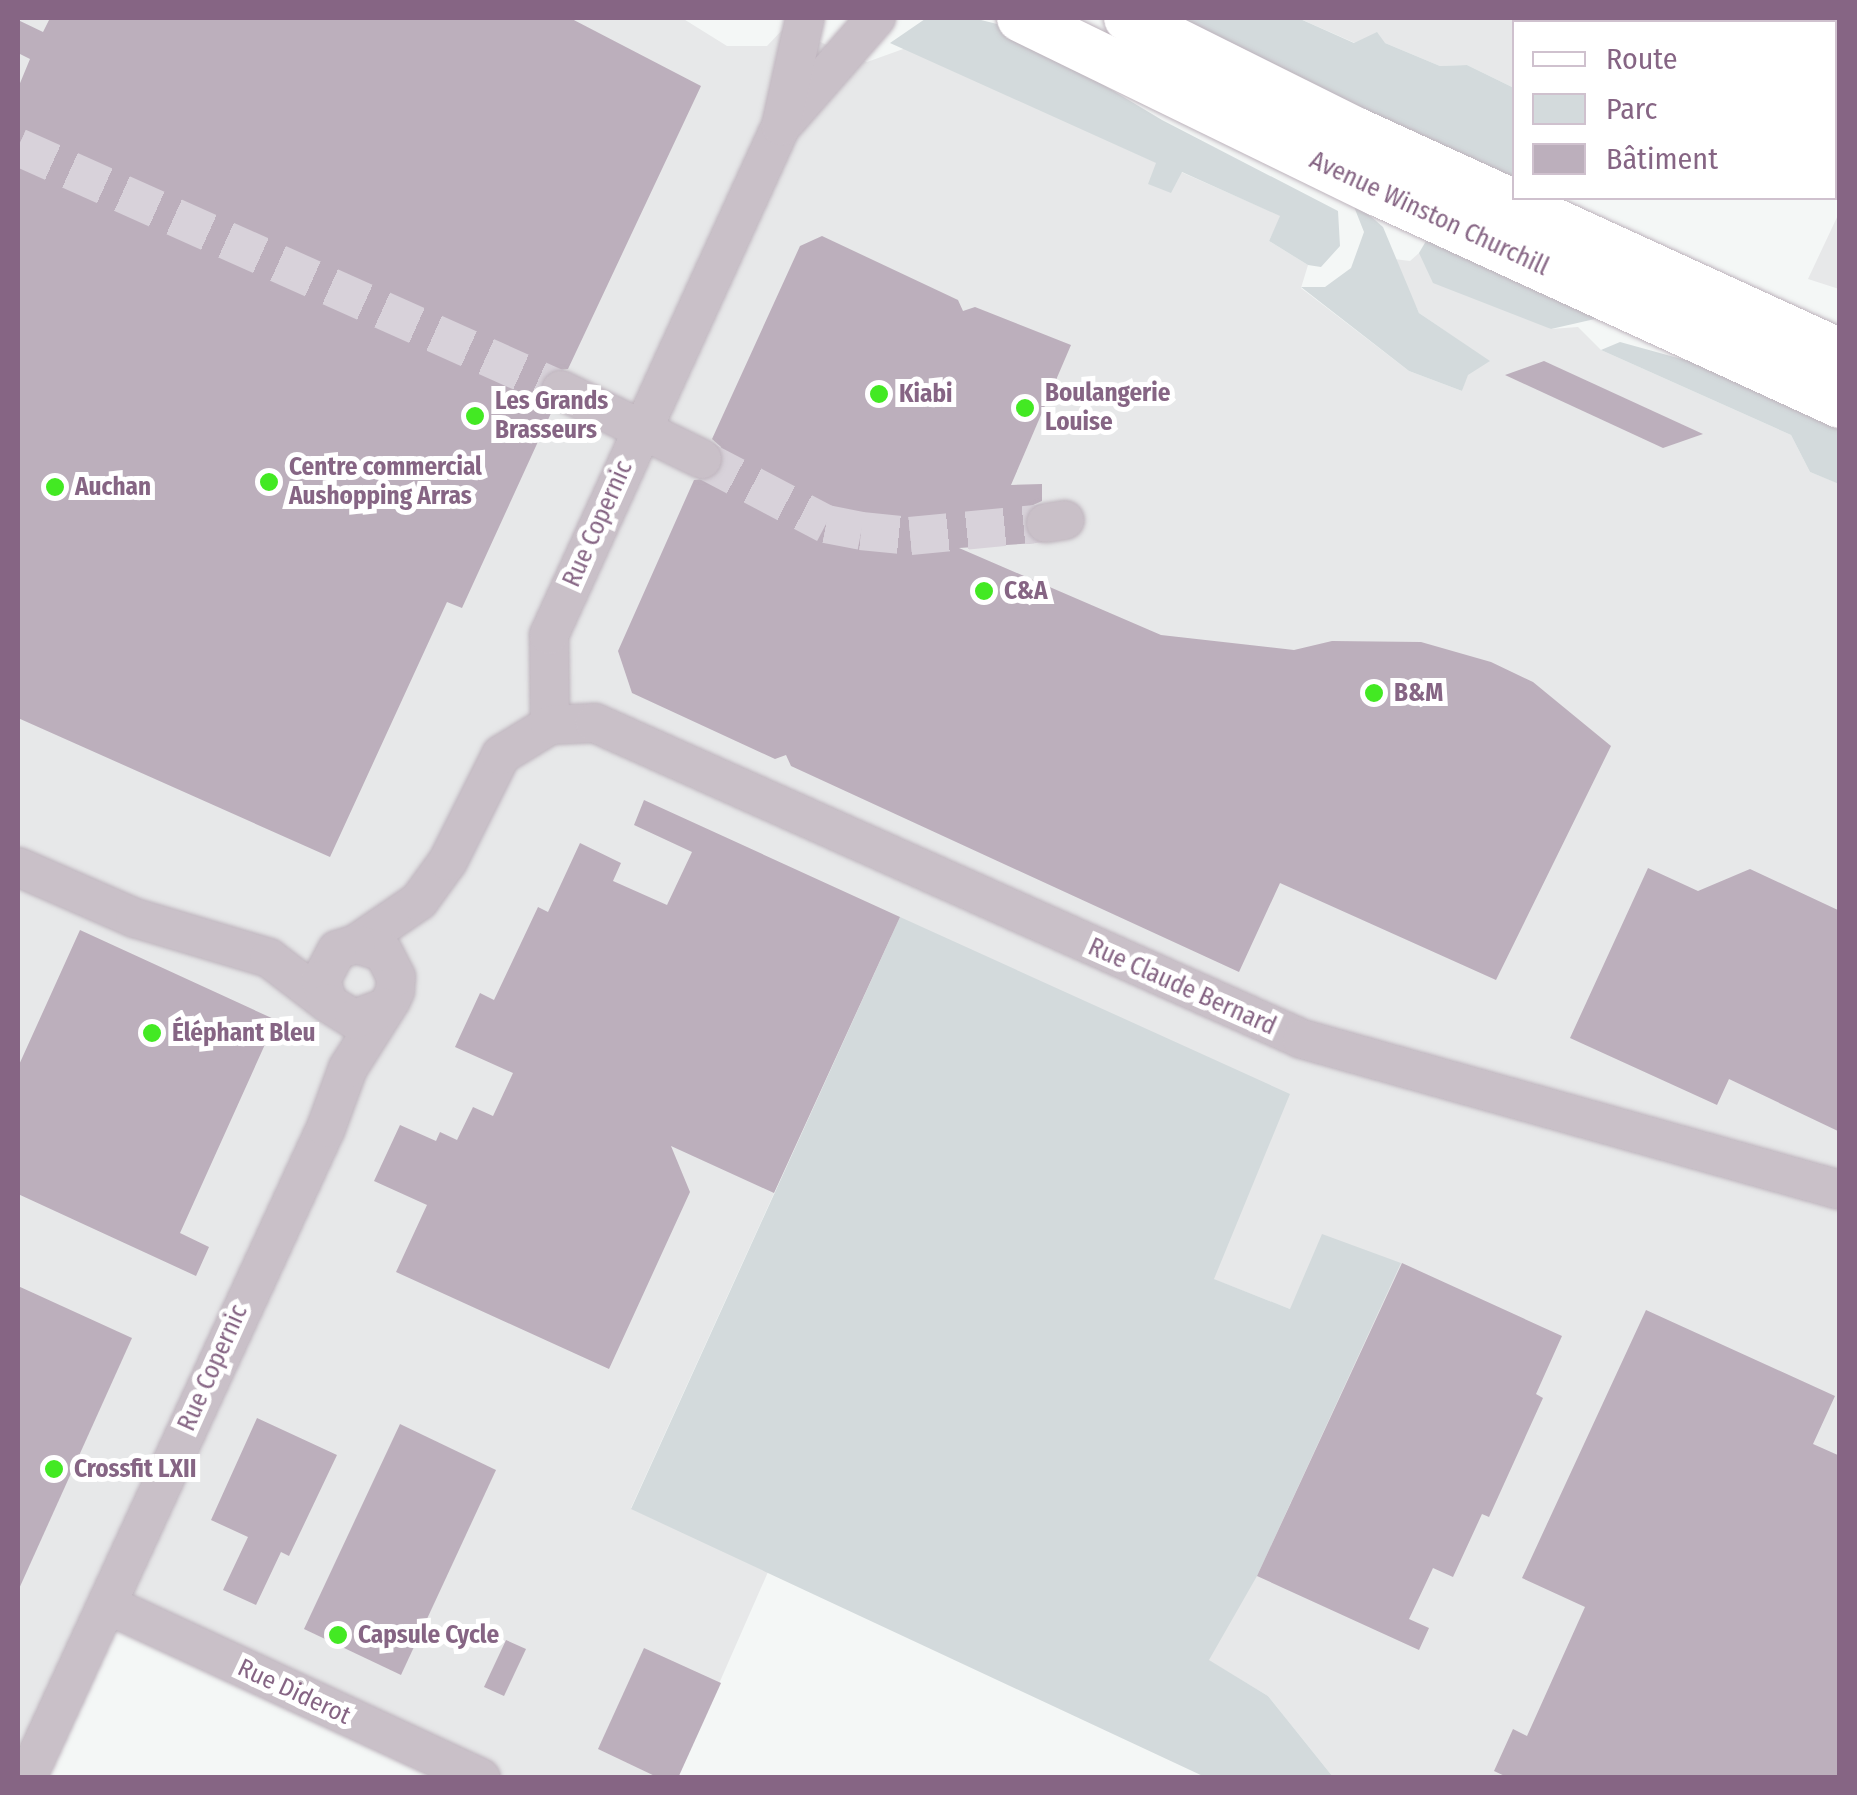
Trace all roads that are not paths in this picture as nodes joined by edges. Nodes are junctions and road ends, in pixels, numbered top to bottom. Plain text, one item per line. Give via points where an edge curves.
1 (805, 18) edge
2 (876, 18) edge
3 (1022, 18) edge
4 (1128, 18) edge
5 (781, 126) junction
6 (1840, 352) edge
7 (561, 390) tunnel mouth
8 (1840, 404) edge
9 (644, 426) junction
10 (702, 459) tunnel mouth
11 (550, 724) junction
12 (18, 866) edge
13 (419, 901) junction
14 (346, 947) junction
15 (269, 958) junction
16 (390, 1000) junction
17 (331, 1006) junction
18 (348, 1068) junction
19 (1840, 1190) edge
20 (108, 1605) junction
21 (27, 1778) edge
22 (481, 1778) edge

1 - 5 street
2 - 5 street
3 - 8 main road, Avenue Winston Churchill via 1378,192
4 - 6 main road, Avenue Winston Churchill via 1354,131
5 - 9 street, Rue Copernic
7 - 9 street
9 - 10 street
9 - 11 street, Rue Copernic via 550,635
11 - 13 street, Rue Copernic via 511,745 491,766 448,861
11 - 19 street, Rue Claude Bernard via 579,721 611,729 1302,1039
12 - 15 street via 135,918
13 - 14 street, Rue Copernic
13 - 16 street, Rue Copernic
14 - 15 street
14 - 16 street via 387,957
14 - 17 street via 323,969
15 - 17 street
16 - 17 street via 354,1018
16 - 18 street, Rue Copernic
17 - 18 street
18 - 20 street, Rue Copernic
20 - 21 street, Rue Copernic
20 - 22 street, Rue Diderot

